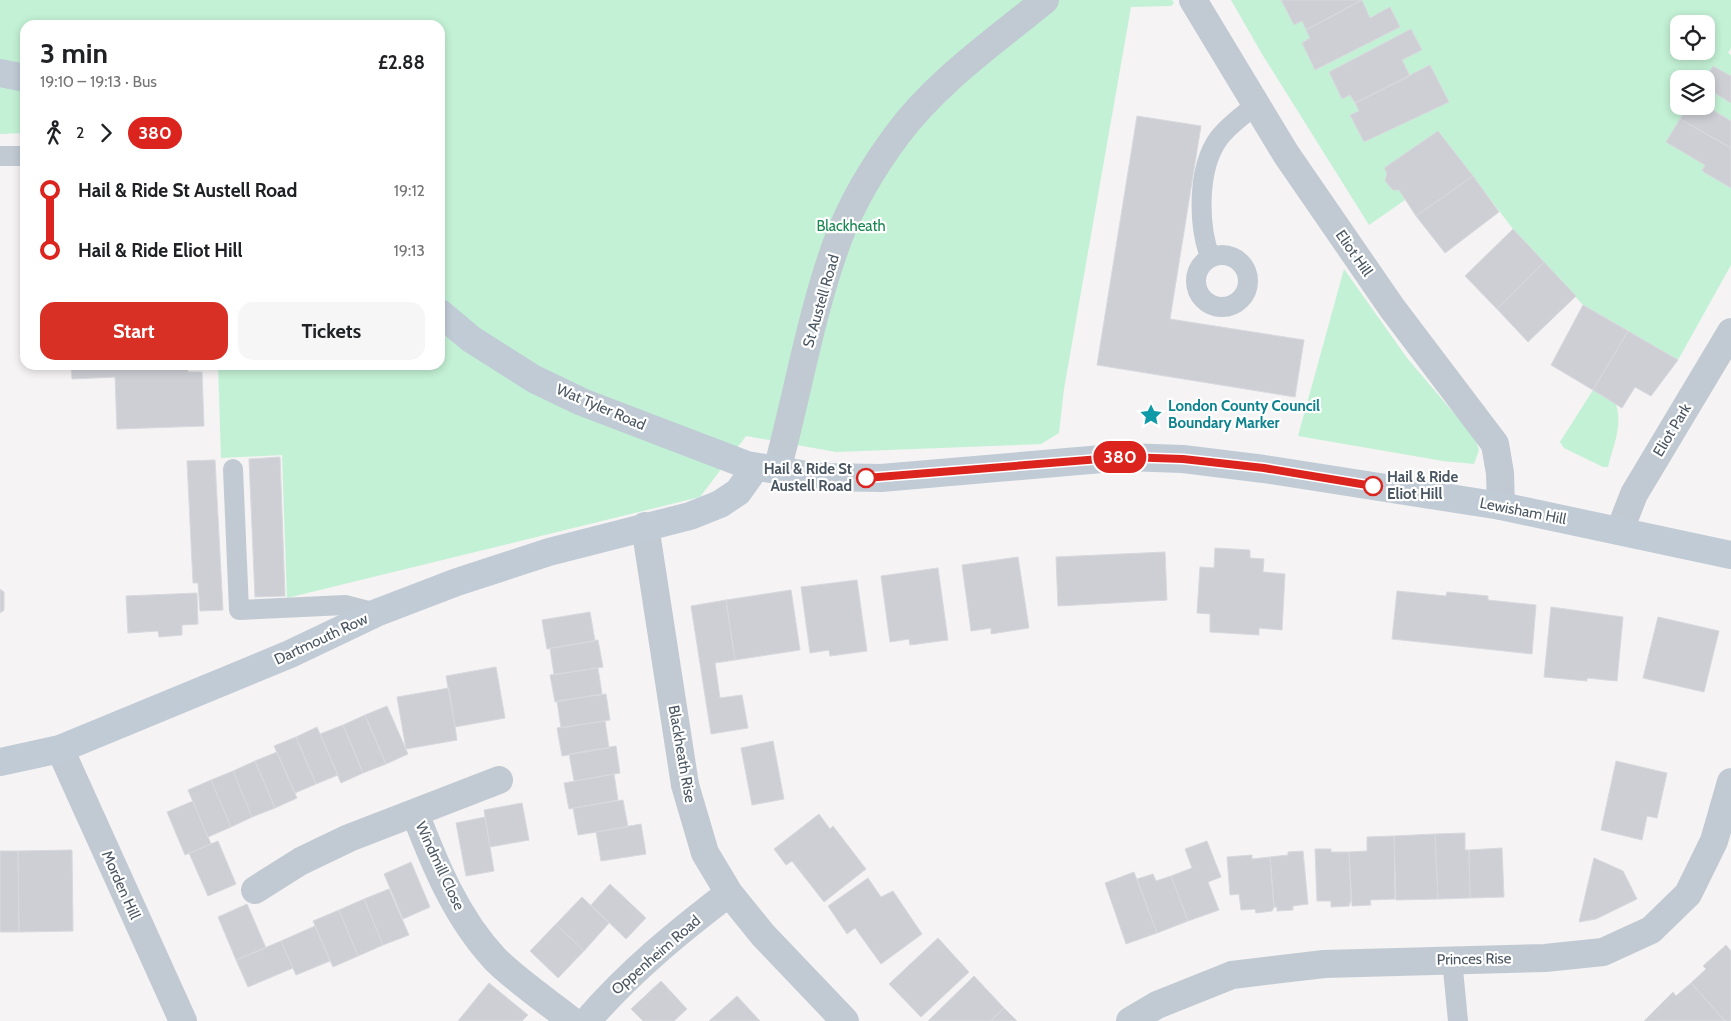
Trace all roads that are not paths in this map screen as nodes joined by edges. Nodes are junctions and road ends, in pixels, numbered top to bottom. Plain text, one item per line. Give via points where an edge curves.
1 (1045, 0) edge
2 (1193, 0) edge
3 (0, 73) edge
4 (20, 77) edge
5 (1256, 105) junction
6 (0, 156) edge
7 (20, 156) edge
8 (1210, 257) dead end
9 (445, 317) edge
10 (1731, 332) edge
11 (766, 468) junction
12 (233, 469) dead end
13 (1501, 506) junction
14 (646, 526) junction
15 (1620, 530) junction
16 (1731, 555) edge
17 (376, 613) junction
18 (60, 749) junction
19 (0, 762) edge
20 (499, 780) dead end
21 (1731, 782) edge
22 (416, 813) junction
23 (255, 890) dead end
24 (729, 893) junction
25 (1452, 959) junction
26 (181, 1021) edge
27 (572, 1021) edge
28 (587, 1021) edge
29 (845, 1021) edge
30 (1130, 1021) edge
31 (1458, 1021) edge

1 - 11 street, St Austell Road via 932,96 898,134 864,186 840,236
2 - 5 street, Eliot Hill
3 - 4 street
5 - 8 lane via 1224,132 1209,159 1201,199 1204,241
5 - 13 street, Eliot Hill via 1392,308 1495,444
6 - 7 lane
9 - 11 street, Wat Tyler Road via 471,339 534,379 582,402
10 - 15 street, Eliot Park via 1634,494
11 - 13 street, Lewisham Hill via 819,477 881,478 1116,458 1183,459 1264,468
11 - 14 street via 720,504 690,516
12 - 17 lane via 239,610 345,605
13 - 15 street, Lewisham Hill
14 - 17 street, Dartmouth Row via 549,552
14 - 24 street, Blackheath Rise via 685,785 706,853
15 - 16 street, Lewisham Hill
17 - 18 street, Dartmouth Row via 290,654
18 - 19 street, Dartmouth Row
18 - 26 street, Morden Hill
20 - 22 street, Windmill Close
21 - 25 street, Princes Rise via 1714,841 1688,894 1651,930 1603,952 1545,958
22 - 23 street, Windmill Close via 349,838 301,861
22 - 27 street, Windmill Close via 449,893 472,931 496,960
24 - 28 street, Oppenheim Road via 657,950 617,987
24 - 29 street, Blackheath Rise via 763,935
25 - 30 street, Princes Rise via 1324,964 1232,975 1156,1005
25 - 31 lane

